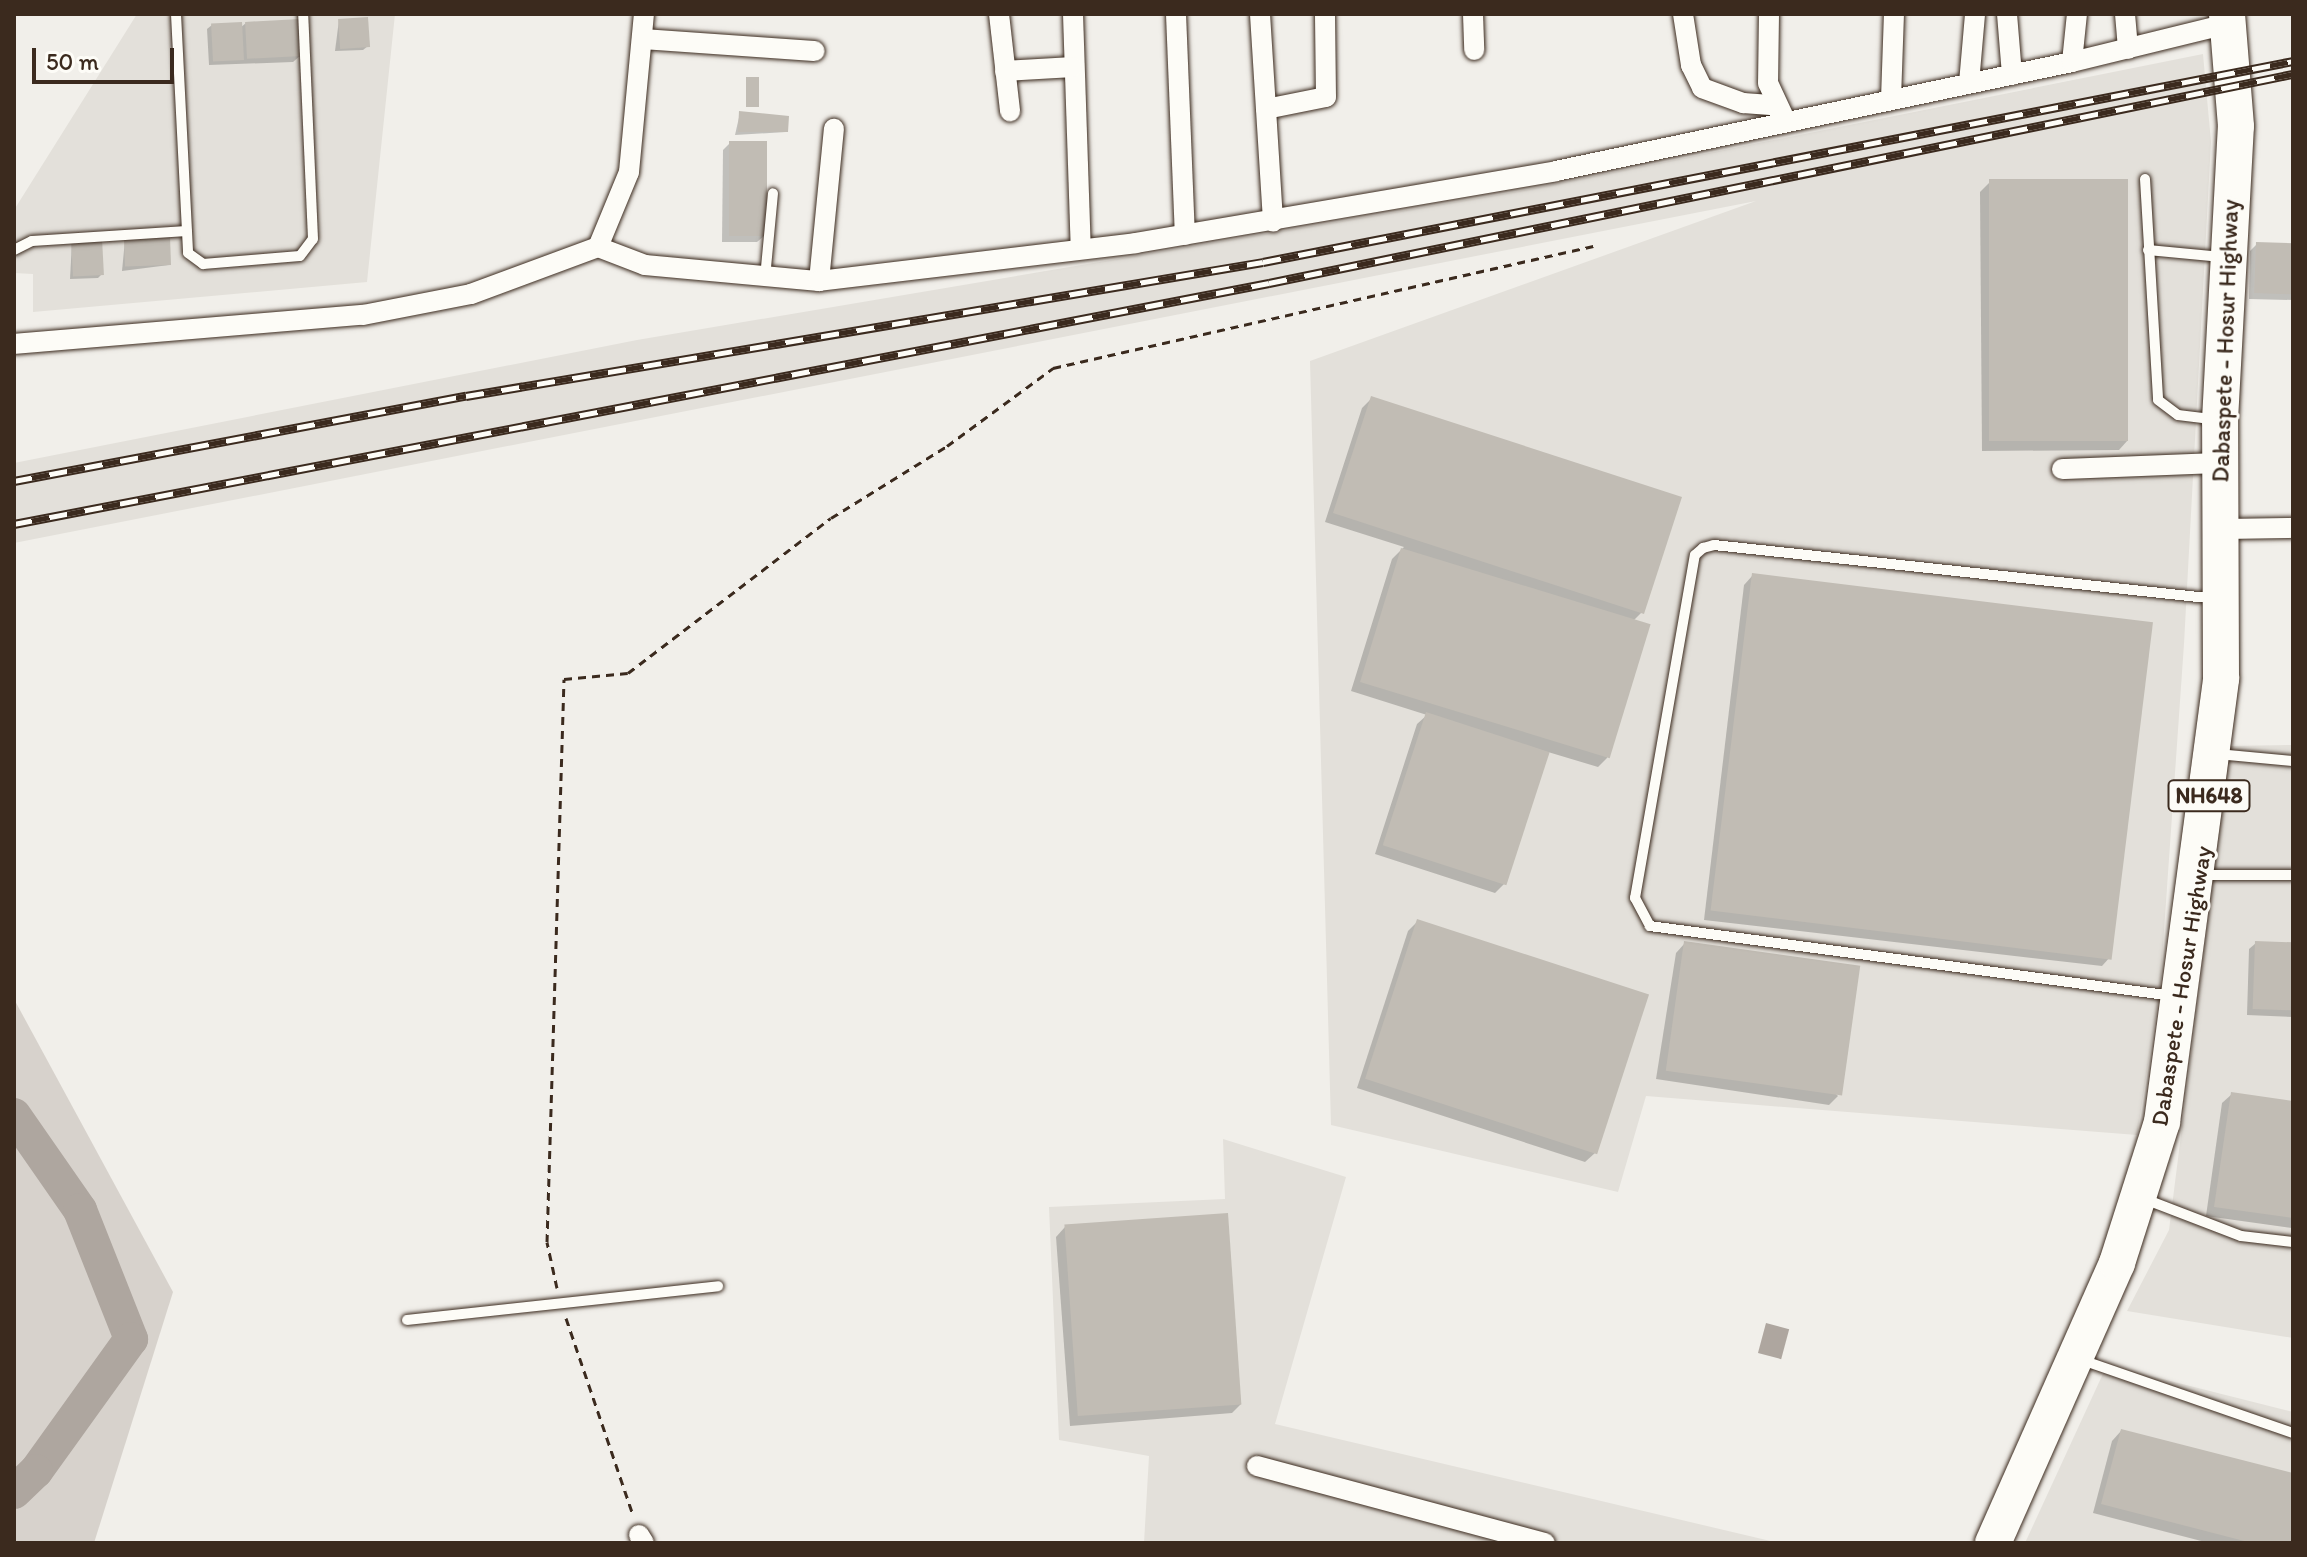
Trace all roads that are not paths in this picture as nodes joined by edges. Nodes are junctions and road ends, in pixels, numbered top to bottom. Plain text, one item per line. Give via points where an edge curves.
1 (176, 14) edge
2 (303, 14) edge
3 (644, 14) edge
4 (999, 14) edge
5 (1073, 14) edge
6 (1176, 14) edge
7 (1260, 14) edge
8 (1325, 14) edge
9 (1473, 14) edge
10 (1683, 14) edge
11 (1769, 14) edge
12 (1894, 14) edge
13 (1975, 14) edge
14 (2007, 14) edge
15 (2077, 14) edge
16 (2125, 14) edge
17 (2227, 19) edge
18 (642, 39) junction
19 (2128, 49) junction
20 (1474, 50) dead end
21 (815, 51) dead end
22 (2072, 62) junction
23 (1072, 67) junction
24 (1005, 71) junction
25 (2012, 75) junction
26 (1969, 83) junction
27 (1891, 99) junction
28 (1266, 109) junction
29 (1010, 111) dead end
30 (1781, 113) junction
31 (834, 129) dead end
32 (2145, 179) dead end
33 (773, 193) dead end
34 (1273, 222) junction
35 (187, 231) junction
36 (1185, 235) junction
37 (598, 247) junction
38 (1081, 249) junction
39 (14, 250) edge
40 (2148, 250) junction
41 (2226, 257) junction
42 (765, 278) junction
43 (819, 281) junction
44 (14, 344) edge
45 (2220, 420) junction
46 (2220, 463) junction
47 (2062, 469) dead end
48 (2293, 528) edge
49 (2219, 529) junction
50 (2223, 600) junction
51 (2215, 754) junction
52 (2293, 761) edge
53 (2199, 874) junction
54 (2293, 875) edge
55 (2179, 997) junction
56 (2141, 1197) junction
57 (2293, 1242) edge
58 (718, 1286) dead end
59 (407, 1320) dead end
60 (2073, 1357) junction
61 (2293, 1433) edge
62 (1257, 1466) dead end
63 (1545, 1543) edge
64 (1993, 1543) edge

1 - 35 lane
2 - 35 lane via 313,239 309,249 300,256 203,264 188,253
3 - 18 street
4 - 24 street
5 - 23 street
6 - 36 street
7 - 28 street
8 - 28 street via 1326,97
9 - 20 street
10 - 30 street via 1691,65 1702,88
11 - 30 street via 1768,83
12 - 27 street
13 - 26 street
14 - 25 street
15 - 22 street
16 - 19 street
17 - 19 street
17 - 41 highway, Dabaspete - Hosur Highway / NH648 via 2236,126
18 - 21 street
18 - 37 street via 629,172
19 - 22 street
22 - 25 street
23 - 24 street
23 - 38 street
24 - 29 street
25 - 26 street
26 - 27 street
27 - 30 street
28 - 34 street
30 - 34 street via 1556,171
31 - 43 street
32 - 40 lane
33 - 42 lane
34 - 36 street
35 - 39 lane via 32,241
36 - 38 street
37 - 42 street via 645,265
37 - 44 street via 471,294 363,315
38 - 43 street
40 - 41 lane
40 - 45 lane via 2158,400 2178,415
41 - 45 highway, Dabaspete - Hosur Highway / NH648
42 - 43 street
45 - 46 highway, Dabaspete - Hosur Highway / NH648
46 - 47 street
46 - 49 highway, Dabaspete - Hosur Highway / NH648
48 - 49 street
49 - 50 highway, Dabaspete - Hosur Highway / NH648
50 - 51 highway, Dabaspete - Hosur Highway / NH648
50 - 55 lane via 1714,545 1703,548 1695,555 1635,898 1650,926
51 - 52 lane
51 - 53 highway, Dabaspete - Hosur Highway / NH648
53 - 54 lane
53 - 55 highway, Dabaspete - Hosur Highway / NH648
55 - 56 highway, Dabaspete - Hosur Highway / NH648 via 2162,1122
56 - 57 lane via 2241,1236
56 - 60 highway, Dabaspete - Hosur Highway / NH648
58 - 59 lane
60 - 61 lane
60 - 64 highway, Dabaspete - Hosur Highway / NH648
62 - 63 street

